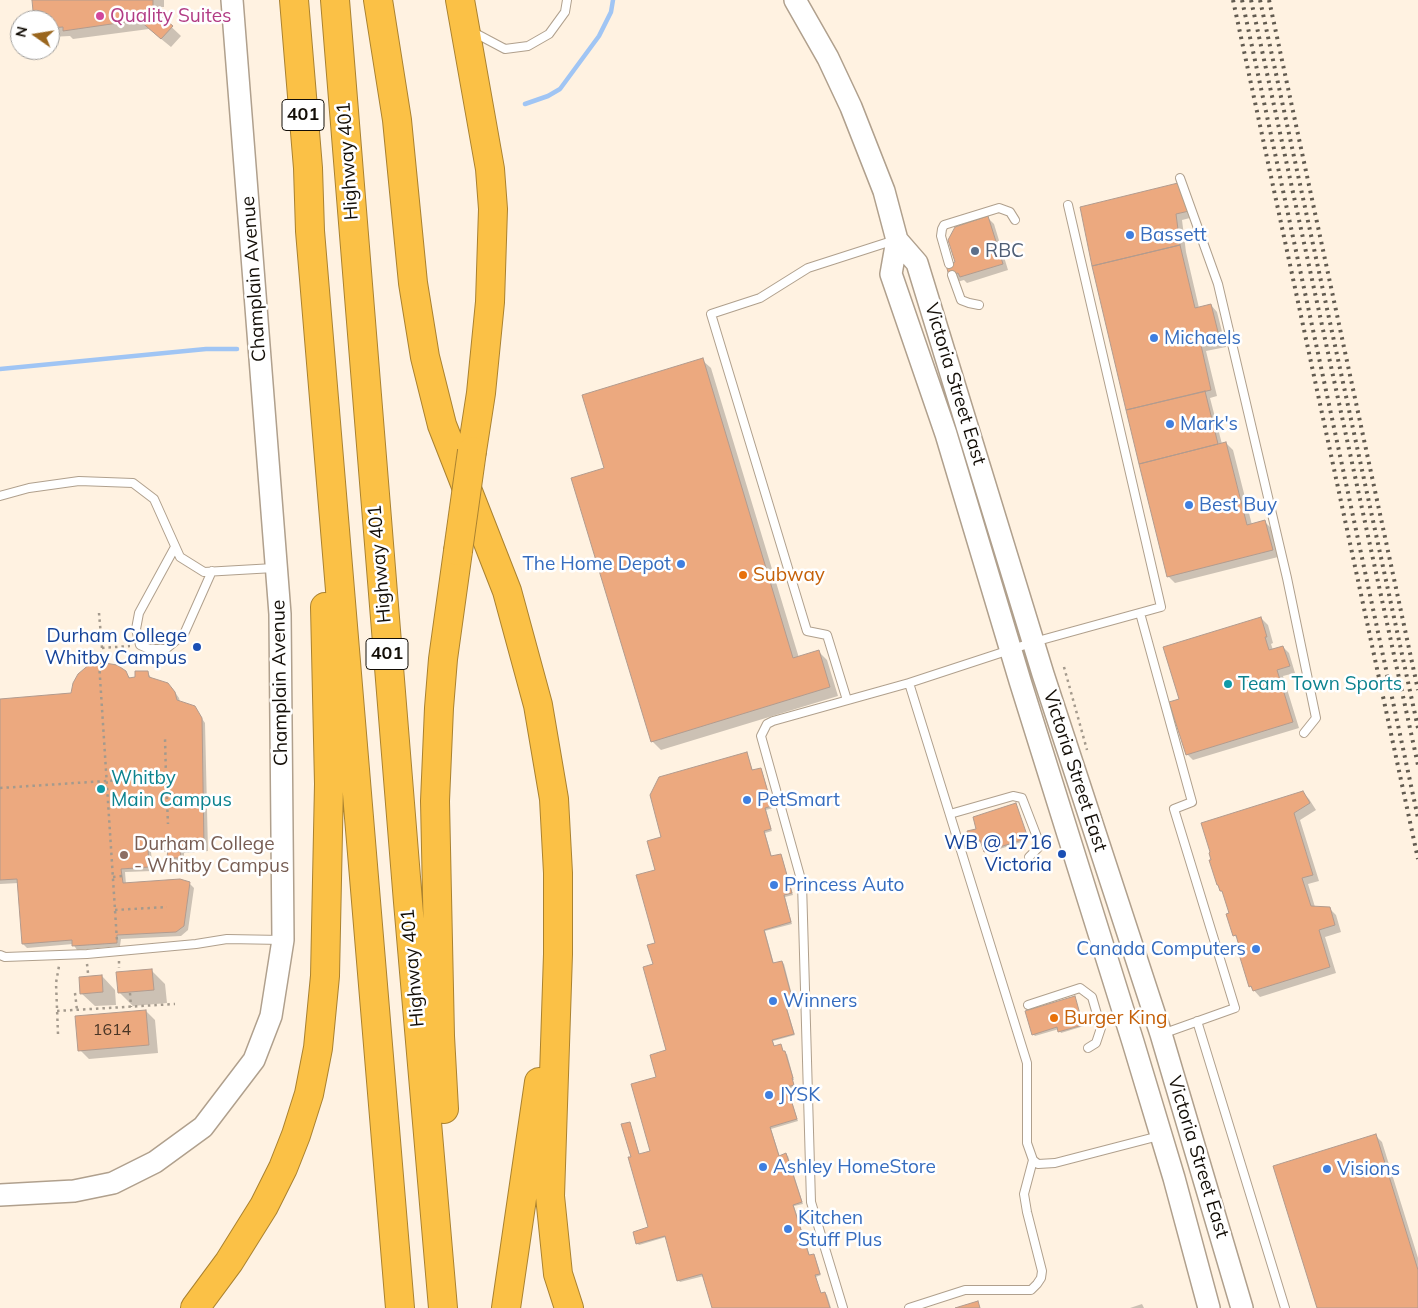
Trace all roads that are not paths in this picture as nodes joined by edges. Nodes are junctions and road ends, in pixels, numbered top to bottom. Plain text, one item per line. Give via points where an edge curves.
1 (232, 0) edge
2 (294, 0) edge
3 (335, 0) edge
4 (378, 0) edge
5 (460, 0) edge
6 (567, 0) edge
7 (795, 0) edge
8 (466, 29) junction
9 (1180, 178) dead end
10 (1068, 205) dead end
11 (1015, 220) dead end
12 (310, 231) junction
13 (897, 240) junction
14 (949, 264) dead end
15 (952, 275) dead end
16 (979, 305) dead end
17 (0, 496) edge
18 (175, 547) junction
19 (276, 568) junction
20 (212, 571) junction
21 (1140, 613) junction
22 (1034, 642) junction
23 (1012, 650) junction
24 (909, 683) junction
25 (847, 700) junction
26 (1304, 733) dead end
27 (950, 814) junction
28 (1029, 857) dead end
29 (283, 940) junction
30 (558, 954) junction
31 (0, 955) edge
32 (1028, 1005) dead end
33 (1197, 1021) junction
34 (1161, 1034) junction
35 (1088, 1048) dead end
36 (1161, 1136) junction
37 (1033, 1160) junction
38 (0, 1195) edge
39 (1221, 1232) junction
40 (195, 1308) edge
41 (400, 1308) edge
42 (443, 1308) edge
43 (451, 1308) edge
44 (506, 1308) edge
45 (569, 1308) edge
46 (843, 1308) edge
47 (909, 1308) edge
48 (1209, 1308) edge
49 (1242, 1308) edge
50 (1285, 1308) edge

1 - 19 main road, Champlain Avenue
2 - 12 highway, 401
3 - 42 highway, Highway 401 / 401
4 - 30 highway via 397,120 413,283 425,358 442,425 508,591 538,705 554,799
5 - 8 highway
6 - 8 lane via 565,12 550,34 528,46 505,48
7 - 13 main road, Victoria Street East via 851,106 884,191
8 - 43 highway, bridge via 490,169 492,210 490,302 481,393 443,659 435,801 440,1036 452,1250
9 - 26 lane via 1218,284 1287,578 1316,718
10 - 21 lane via 1161,607
11 - 14 lane via 1010,212 999,208 944,225 941,236
12 - 40 highway via 324,563 329,784 325,976 318,1048 309,1094 283,1168 229,1262
12 - 41 highway, 401
13 - 22 main road, Victoria Street East via 917,263
13 - 23 main road, Victoria Street East via 892,274 946,434
13 - 25 lane via 808,268 760,298 711,314 807,631 827,635
15 - 16 lane via 961,300
17 - 18 lane via 79,481 133,483 154,499
18 - 20 lane via 180,557 204,572
18 - 20 lane via 138,613 136,629 140,644 149,649 166,649 184,634
19 - 20 lane
19 - 29 main road, Champlain Avenue via 280,614
21 - 22 lane
21 - 33 lane via 1192,802 1174,809 1235,1008
22 - 23 lane
22 - 34 main road, Victoria Street East
23 - 24 lane
23 - 36 main road, Victoria Street East
24 - 25 lane
24 - 27 lane
25 - 46 lane via 772,721 761,736 802,884 811,1202
27 - 28 lane via 1013,796 1022,798 1037,837 1038,848
27 - 37 lane via 1027,1063 1027,1143
29 - 31 lane via 227,939 61,955
29 - 38 main road, Champlain Avenue via 270,1016 254,1060 203,1126 155,1162 113,1183 74,1191
30 - 44 highway
30 - 45 highway via 550,1196 558,1274
32 - 35 lane via 1080,988 1092,997 1100,1028 1096,1043
33 - 34 lane
33 - 50 lane
34 - 39 main road, Victoria Street East
36 - 37 lane via 1055,1163 1038,1164
36 - 39 main road via 1171,1136 1178,1142 1203,1224
36 - 48 main road, Victoria Street East
37 - 47 lane via 1024,1194 1042,1271 1037,1284 1031,1290 965,1290
39 - 49 main road, Victoria Street East

